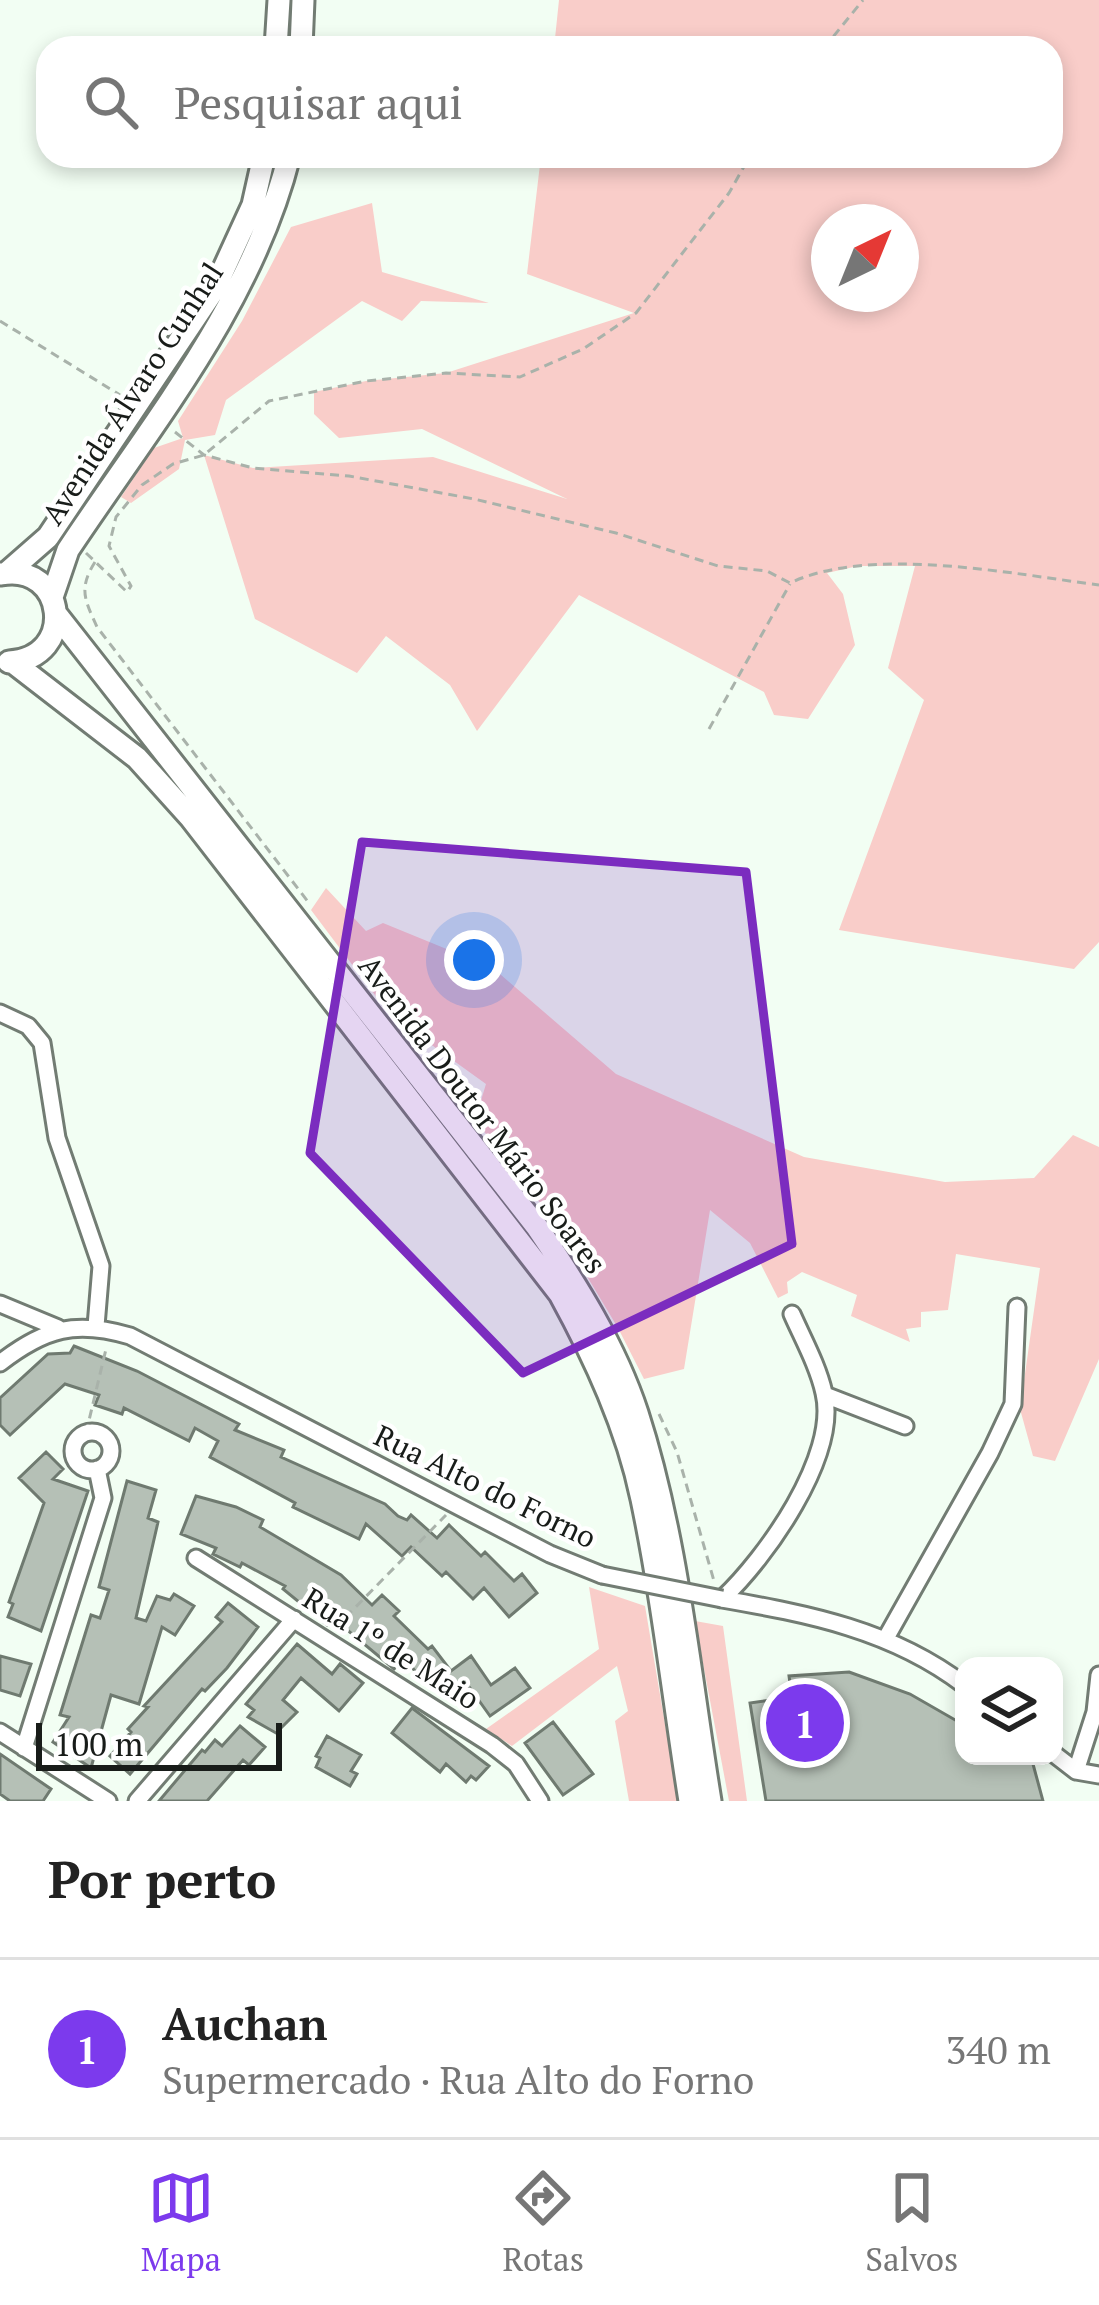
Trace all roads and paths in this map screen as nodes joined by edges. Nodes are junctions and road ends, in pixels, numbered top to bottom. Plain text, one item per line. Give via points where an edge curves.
1 (279, 0) edge
2 (303, 0) edge
3 (863, 0) edge
4 (277, 36) edge
5 (302, 36) edge
6 (834, 36) edge
7 (262, 168) edge
8 (286, 168) edge
9 (743, 168) edge
10 (0, 321) edge
11 (122, 396) dead end
12 (168, 426) dead end
13 (204, 454) junction
14 (80, 546) dead end
15 (4, 573) edge
16 (790, 583) junction
17 (1099, 584) edge
18 (54, 605) junction
19 (7, 662) edge
20 (710, 729) dead end
21 (0, 1013) edge
22 (0, 1304) edge
23 (1017, 1307) dead end
24 (792, 1314) dead end
25 (58, 1328) junction
26 (103, 1328) junction
27 (0, 1363) edge
28 (824, 1395) junction
29 (904, 1426) dead end
30 (86, 1433) junction
31 (98, 1469) junction
32 (455, 1505) junction
33 (196, 1558) dead end
34 (722, 1599) junction
35 (294, 1619) junction
36 (886, 1638) junction
37 (325, 1639) junction
38 (1099, 1676) edge
39 (955, 1680) edge
40 (0, 1732) edge
41 (24, 1748) junction
42 (1063, 1761) edge
43 (1076, 1771) junction
44 (1099, 1774) edge
45 (107, 1801) edge
46 (137, 1801) edge
47 (540, 1801) edge
48 (690, 1801) edge
49 (710, 1801) edge

1 - 4 main road
2 - 5 main road
3 - 6 path
7 - 15 main road, Avenida Álvaro Cunhal via 254,205 215,288 48,537
8 - 18 main road, Avenida Álvaro Cunhal via 236,297 68,550
9 - 13 path via 636,313 583,350 520,377 446,373 269,401
10 - 11 path
12 - 13 path
13 - 14 path via 142,485 116,517 109,546 127,592
13 - 16 path via 474,499
15 - 18 main road via 41,583
16 - 17 path via 858,566 916,566
16 - 20 path
18 - 19 main road, Avenida Álvaro Cunhal via 46,647
18 - 49 main road, Avenida Doutor Mário Soares via 573,1279 636,1408 661,1496
19 - 48 main road, Avenida Doutor Mário Soares via 137,758 191,818 560,1294 598,1370 642,1496
21 - 26 street via 42,1043 57,1138 101,1266
22 - 25 street
23 - 36 street via 1012,1404
24 - 28 street
25 - 26 street, Rua Alto do Forno
25 - 27 street, Rua Alto do Forno
26 - 30 path
26 - 32 street, Rua Alto do Forno
28 - 29 street
28 - 34 street via 811,1472 778,1534
30 - 31 street via 74,1447 76,1460
30 - 31 street via 110,1444
31 - 41 street via 104,1498
32 - 34 street, Rua Alto do Forno, bridge via 602,1575
32 - 37 path
33 - 35 street, Rua 1º de Maio
34 - 36 street, Rua Alto do Forno
35 - 37 street, Rua 1º de Maio
35 - 46 street
36 - 39 street, Rua Alto do Forno
37 - 47 street, Rua 1º de Maio via 492,1745
38 - 43 street
40 - 41 street
41 - 45 street
42 - 43 street
43 - 44 street

